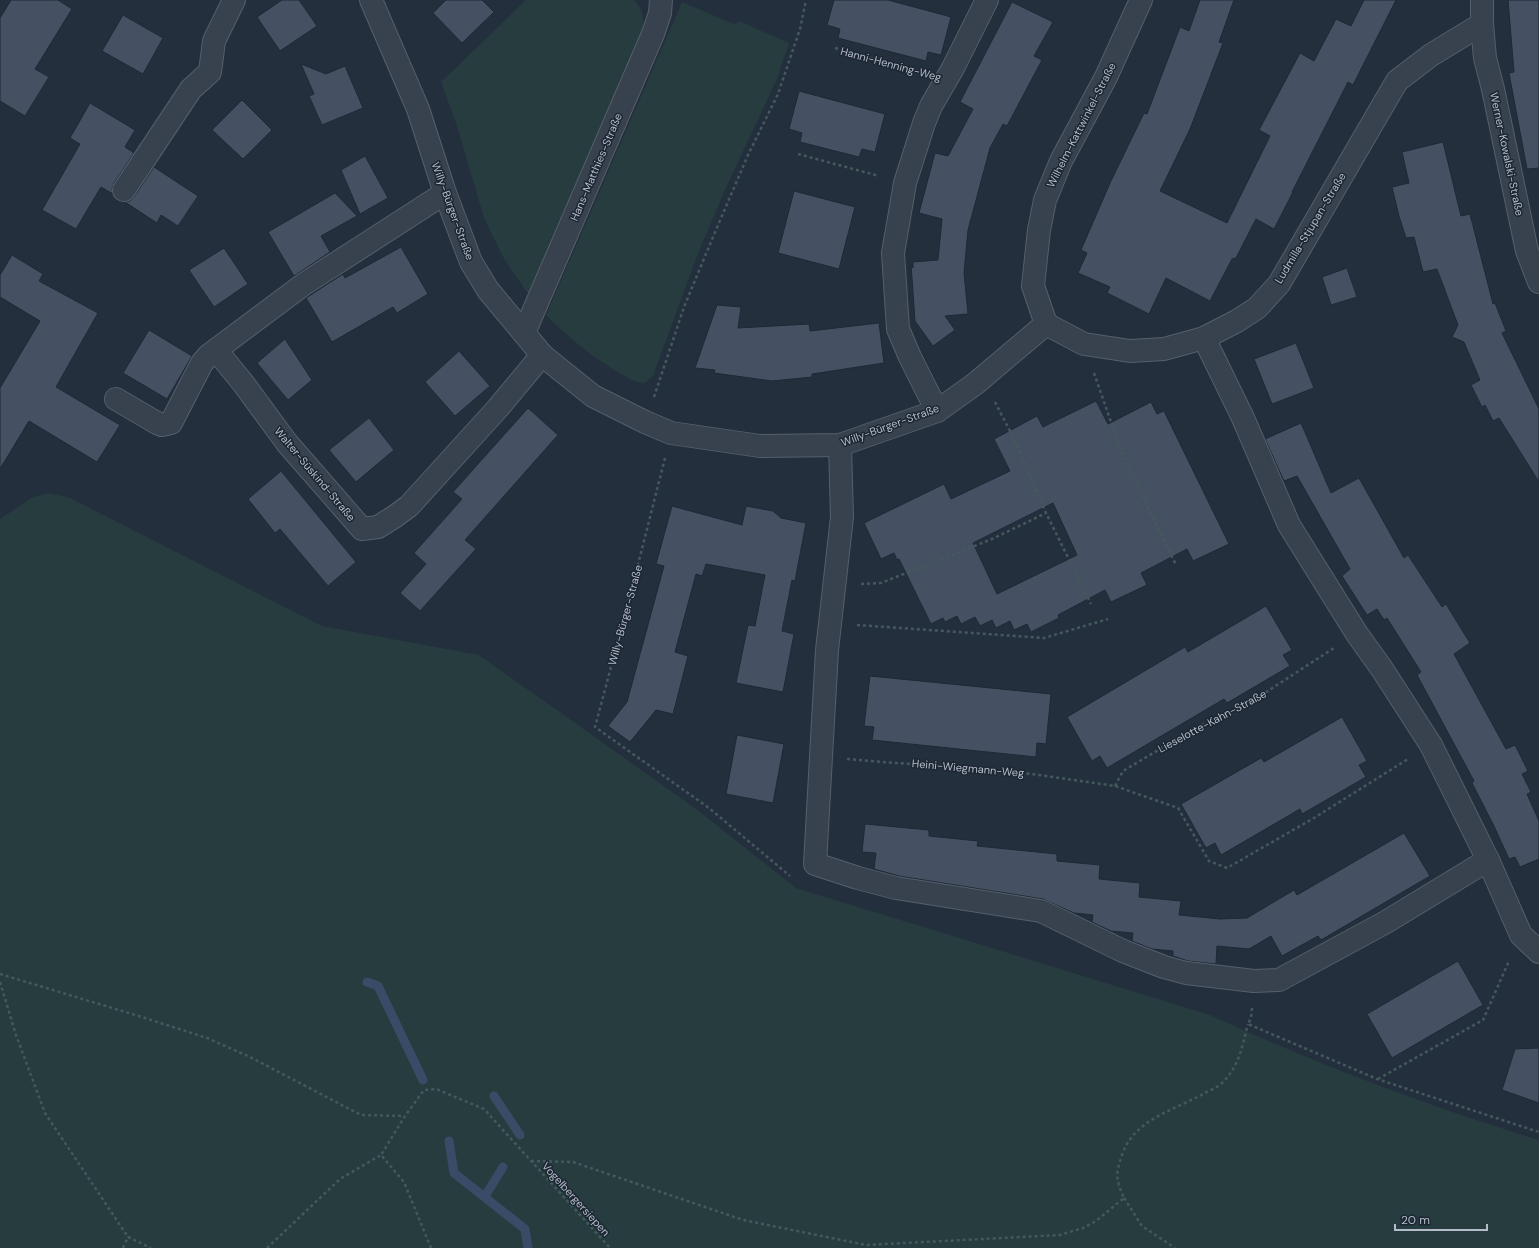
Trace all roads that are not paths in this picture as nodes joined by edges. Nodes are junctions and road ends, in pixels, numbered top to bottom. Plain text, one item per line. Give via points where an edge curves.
1 (234, 0) edge
2 (370, 0) edge
3 (661, 0) edge
4 (987, 0) edge
5 (1141, 0) edge
6 (1482, 0) edge
7 (1482, 24) junction
8 (124, 190) dead end
9 (445, 193) junction
10 (1539, 282) edge
11 (1046, 324) junction
12 (524, 333) junction
13 (1204, 338) junction
14 (216, 350) junction
15 (542, 355) junction
16 (116, 399) dead end
17 (937, 411) junction
18 (840, 445) junction
19 (1488, 860) junction
20 (1539, 952) edge

1 - 8 street via 214,41 210,72 191,89
2 - 9 street, Willy-Bürger-Straße via 418,109
3 - 12 street, Hans-Matthies-Straße via 660,13 653,34
4 - 17 street, Hanni-Henning-Weg via 924,122 905,184 893,253 898,329
5 - 11 street, Wilhelm-Kattwinkel-Straße via 1106,77 1061,161 1045,200 1033,286
6 - 7 street
7 - 10 street, Werner-Kowalski-Straße via 1485,58 1527,251
7 - 13 street, Ludmilla-Stjupan-Straße via 1431,55 1397,81 1279,284 1257,308
9 - 12 street, Willy-Bürger-Straße via 471,262 488,290
9 - 14 street via 304,284
11 - 13 street, Ludmilla-Stjupan-Straße via 1084,344 1130,351 1164,349
11 - 17 street, Willy-Bürger-Straße via 982,378
12 - 15 street, Willy-Bürger-Straße
13 - 19 street via 1243,418 1288,526 1431,745
14 - 15 street, Walter-Süskind-Straße via 287,443 362,529 378,527 409,506 498,408
14 - 16 street via 202,363 170,423 157,423
15 - 18 street, Willy-Bürger-Straße via 593,396 671,433 760,446
17 - 18 street, Willy-Bürger-Straße
18 - 19 street via 842,517 827,650 815,864 896,888 1041,911 1123,951 1164,967 1186,973 1254,981 1278,980 1285,977 1386,922
19 - 20 street via 1521,935

